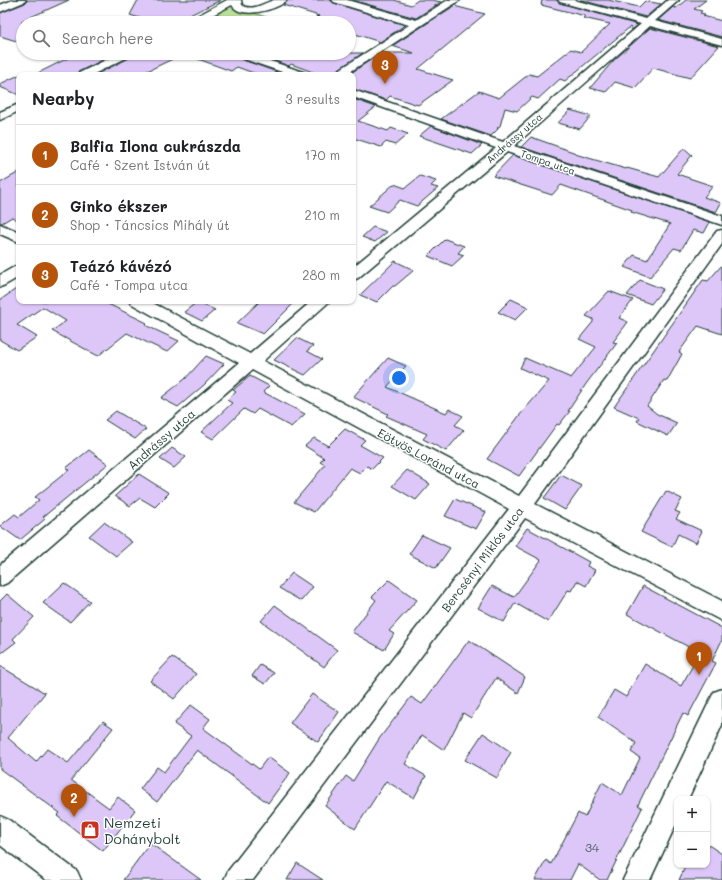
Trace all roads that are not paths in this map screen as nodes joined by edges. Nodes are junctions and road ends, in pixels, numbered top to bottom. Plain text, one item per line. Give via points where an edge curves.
1 (21, 0) edge
2 (235, 0) edge
3 (282, 0) edge
4 (337, 0) edge
5 (455, 0) edge
6 (563, 0) edge
7 (674, 0) edge
8 (0, 9) edge
9 (258, 9) junction
10 (203, 16) edge
11 (261, 16) edge
12 (648, 22) junction
13 (418, 24) junction
14 (722, 42) edge
15 (114, 60) edge
16 (257, 60) edge
17 (89, 72) edge
18 (293, 72) edge
19 (342, 72) edge
20 (356, 94) edge
21 (16, 108) edge
22 (0, 116) edge
23 (505, 147) junction
24 (722, 221) edge
25 (0, 228) edge
26 (722, 234) edge
27 (16, 236) edge
28 (16, 272) edge
29 (356, 272) edge
30 (0, 282) edge
31 (143, 304) edge
32 (318, 304) edge
33 (250, 362) junction
34 (522, 507) junction
35 (0, 577) edge
36 (722, 612) edge
37 (722, 700) edge
38 (0, 829) edge
39 (68, 880) edge
40 (237, 880) edge
41 (636, 880) edge

1 - 8 street
2 - 9 street via 238,7
2 - 10 street
3 - 9 street
4 - 13 street
5 - 13 street
6 - 12 street
7 - 12 street, Andrássy utca
9 - 11 street
12 - 14 street
12 - 23 street, Andrássy utca
13 - 19 street
15 - 17 street
16 - 18 street
20 - 23 street, Tompa utca
21 - 22 street
23 - 24 street, Tompa utca
23 - 29 street, Andrássy utca
25 - 27 street
26 - 34 street, Bercsényi Miklós utca
28 - 30 street
31 - 33 street, Eötvös Loránd utca
32 - 33 street, Andrássy utca
33 - 34 street, Eötvös Loránd utca
33 - 35 street, Andrássy utca
34 - 36 street, Eötvös Loránd utca
34 - 40 street, Bercsényi Miklós utca
37 - 41 street
38 - 39 street

